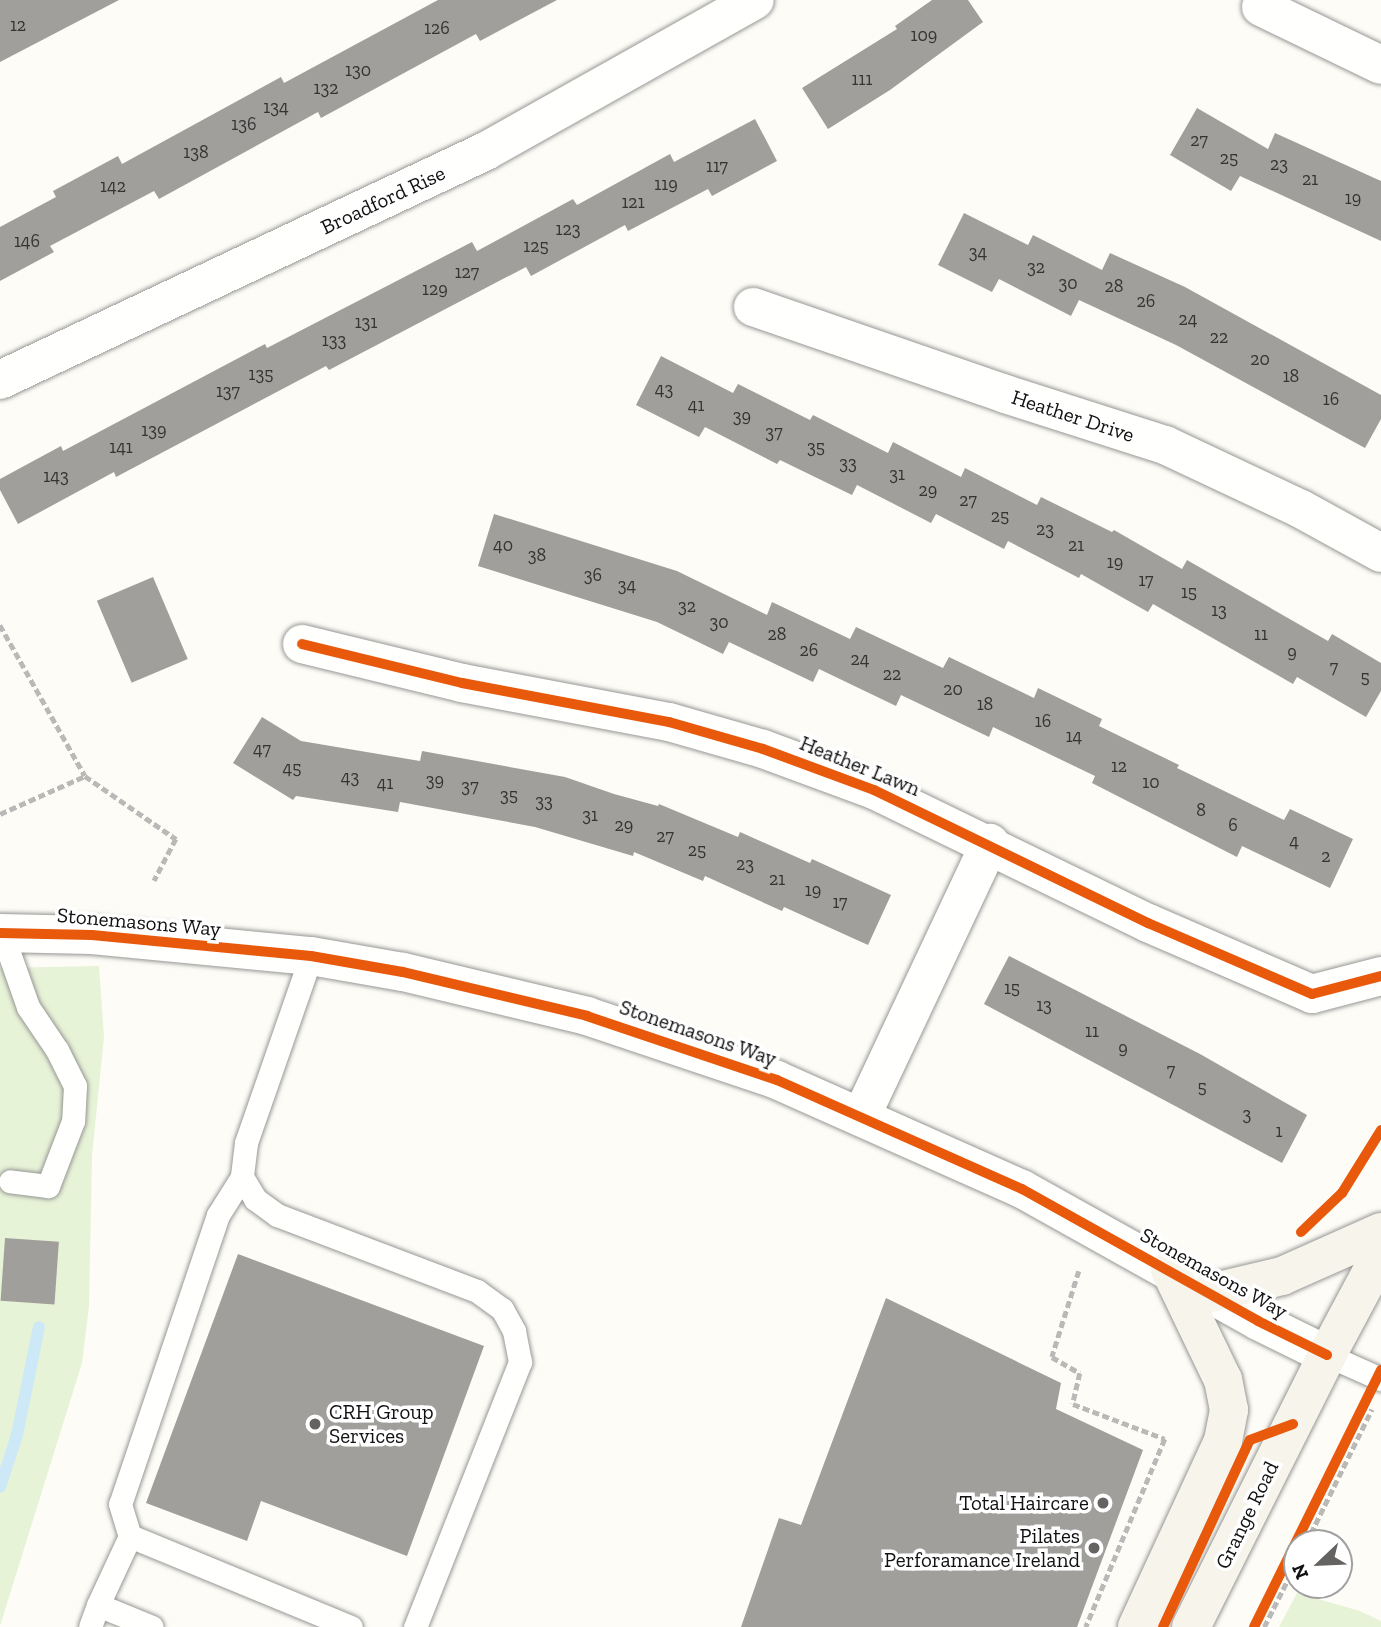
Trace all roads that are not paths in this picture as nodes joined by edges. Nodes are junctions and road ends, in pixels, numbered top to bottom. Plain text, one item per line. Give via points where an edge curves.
1 (755, 0) edge
2 (1261, 7) dead end
3 (1381, 65) edge
4 (753, 307) dead end
5 (0, 380) edge
6 (1381, 553) edge
7 (302, 644) dead end
8 (990, 843) junction
9 (1, 933) edge
10 (311, 956) junction
11 (1378, 978) edge
12 (861, 1117) junction
13 (242, 1177) junction
14 (10, 1181) dead end
15 (1381, 1232) edge
16 (1381, 1254) edge
17 (1170, 1270) junction
18 (1210, 1293) junction
19 (1327, 1355) junction
20 (1379, 1378) edge
21 (130, 1536) junction
22 (98, 1605) junction
23 (90, 1627) edge
24 (152, 1627) edge
25 (351, 1627) edge
26 (415, 1627) edge
27 (1137, 1627) edge
28 (1191, 1627) edge

1 - 5 street, Broadford Rise via 486,151
2 - 3 street
4 - 6 street, Heather Drive via 1165,445 1301,509
7 - 8 street, Heather Lawn via 462,683 669,722 752,745 874,790
8 - 11 street, Heather Lawn via 1148,923 1312,994
8 - 12 street
9 - 10 street, Stonemasons Way via 92,935
9 - 14 lane via 27,1007 75,1086 74,1121 48,1186
10 - 12 street, Stonemasons Way via 403,972 587,1016 777,1080
10 - 13 lane via 246,1143
12 - 17 street, Stonemasons Way via 1022,1189
13 - 21 lane via 218,1215 120,1504
13 - 26 lane via 256,1199 276,1216 477,1291 502,1310 514,1331 520,1362
15 - 18 main road via 1282,1276
16 - 19 main road, Grange Road
17 - 18 street, Stonemasons Way
17 - 27 main road via 1223,1380 1228,1410 1219,1452
18 - 19 street, Stonemasons Way
19 - 20 lane
19 - 28 main road, Grange Road
21 - 22 lane
21 - 25 lane
22 - 23 lane
22 - 24 lane

